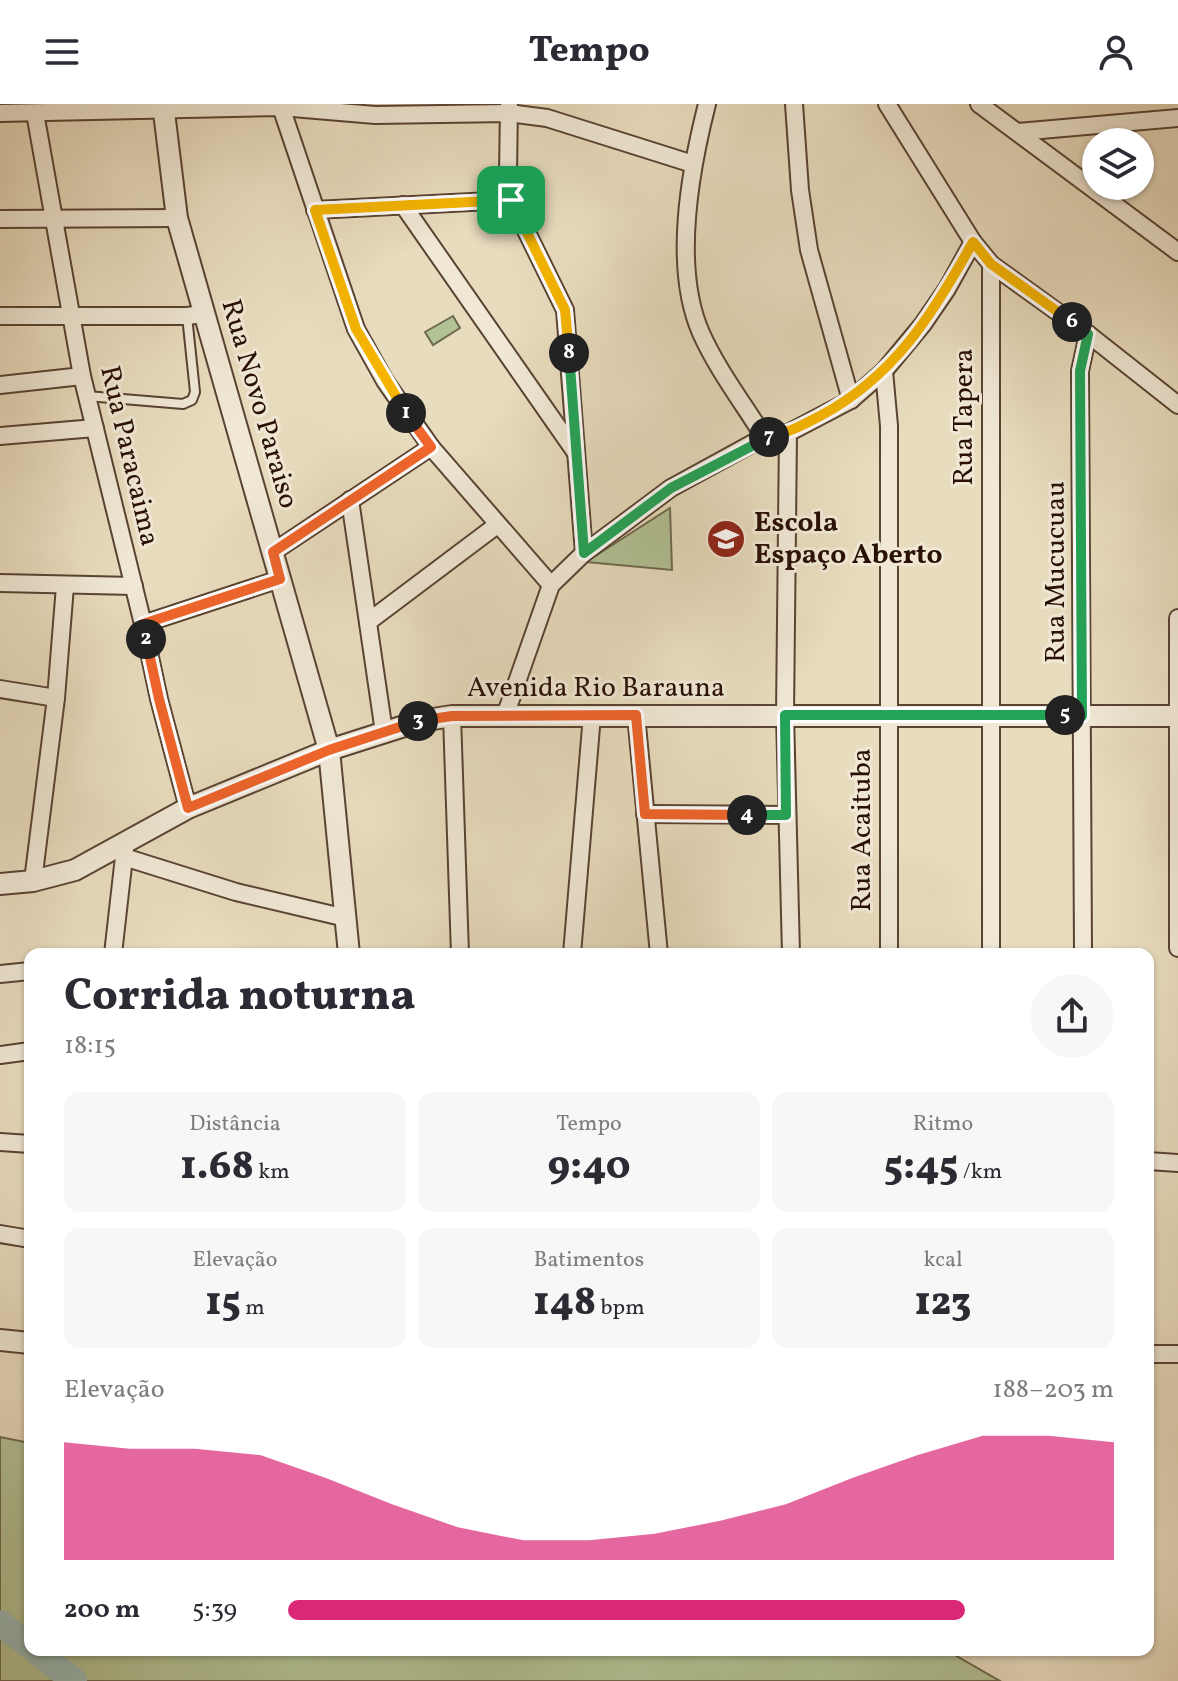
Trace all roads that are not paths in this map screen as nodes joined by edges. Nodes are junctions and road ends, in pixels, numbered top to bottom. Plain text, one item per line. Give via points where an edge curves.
1 (707, 104) edge
2 (794, 104) edge
3 (887, 104) edge
4 (979, 104) edge
5 (280, 106) edge
6 (163, 107) edge
7 (509, 109) edge
8 (0, 113) edge
9 (35, 113) junction
10 (1178, 118) edge
11 (1018, 132) junction
12 (693, 164) junction
13 (511, 200) junction
14 (403, 205) junction
15 (315, 210) junction
16 (55, 218) junction
17 (177, 218) junction
18 (0, 219) edge
19 (973, 242) junction
20 (1178, 252) edge
21 (991, 264) junction
22 (195, 315) junction
23 (0, 316) edge
24 (73, 316) junction
25 (1088, 334) junction
26 (884, 371) junction
27 (82, 376) junction
28 (0, 385) edge
29 (87, 396) junction
30 (851, 400) junction
31 (1178, 405) edge
32 (95, 428) junction
33 (788, 433) junction
34 (0, 436) edge
35 (764, 437) junction
36 (431, 447) junction
37 (576, 453) junction
38 (350, 500) junction
39 (497, 525) junction
40 (273, 552) junction
41 (584, 553) junction
42 (280, 579) junction
43 (0, 583) edge
44 (551, 585) junction
45 (65, 586) junction
46 (134, 586) junction
47 (1178, 618) edge
48 (368, 622) junction
49 (143, 624) junction
50 (0, 689) edge
51 (56, 698) junction
52 (592, 715) junction
53 (636, 715) junction
54 (785, 715) junction
55 (989, 715) junction
56 (452, 716) junction
57 (505, 716) junction
58 (1082, 716) junction
59 (1178, 716) edge
60 (887, 717) junction
61 (384, 732) junction
62 (329, 750) junction
63 (188, 808) junction
64 (645, 814) junction
65 (786, 815) junction
66 (124, 851) junction
67 (33, 881) junction
68 (0, 884) edge
69 (346, 918) junction
70 (114, 948) edge
71 (348, 948) edge
72 (460, 948) edge
73 (573, 948) edge
74 (658, 948) edge
75 (791, 948) edge
76 (889, 948) edge
77 (991, 948) edge
78 (1083, 948) edge
79 (1178, 948) edge
80 (24, 972) edge
81 (0, 974) edge
82 (24, 1052) edge
83 (0, 1055) edge
84 (0, 1142) edge
85 (24, 1144) edge
86 (1154, 1161) edge
87 (1178, 1163) edge
88 (0, 1234) edge
89 (24, 1238) edge
90 (0, 1340) edge
91 (24, 1342) edge
92 (1154, 1354) edge
93 (1178, 1354) edge

1 - 12 street
2 - 30 street via 809,250
3 - 19 street
4 - 11 street
5 - 6 street
5 - 7 street via 375,115
5 - 15 street
6 - 9 street
6 - 17 street, Rua Novo Paraiso
7 - 12 street
7 - 13 street
8 - 9 street
9 - 16 street, Rua Paracaima
10 - 11 street
11 - 20 street
12 - 35 street via 686,247 693,311
13 - 14 street
13 - 37 street via 565,310
14 - 15 street
14 - 37 street
15 - 36 street via 356,329
16 - 17 street
16 - 18 street
16 - 24 street, Rua Paracaima
17 - 22 street, Rua Novo Paraiso
19 - 21 street
19 - 26 street via 931,312
21 - 25 street
21 - 55 street, Rua Tapera
22 - 24 street
22 - 29 lane via 192,400 183,404
22 - 40 street, Rua Novo Paraiso
23 - 24 street
24 - 27 street, Rua Paracaima
25 - 31 street
25 - 58 street, Rua Mucucuau via 1080,371
26 - 30 street
26 - 60 street, Rua Acaituba via 889,426
27 - 28 street
27 - 29 street, Rua Paracaima
29 - 32 street, Rua Paracaima
30 - 33 street
32 - 34 street
32 - 46 street, Rua Paracaima
33 - 35 street
33 - 54 street
35 - 41 street via 671,488
36 - 38 street
36 - 39 street
37 - 41 street
38 - 40 street
38 - 48 street
39 - 44 street
39 - 48 street
40 - 42 street, Rua Novo Paraiso
41 - 44 street
42 - 49 street
42 - 62 street, Rua Novo Paraiso
43 - 45 street
44 - 57 street
45 - 46 street
45 - 51 street
46 - 49 street, Rua Paracaima
47 - 59 street
48 - 61 street
49 - 63 street, Rua Paracaima
50 - 51 street
51 - 67 street
52 - 53 street, Avenida Rio Barauna
52 - 57 street, Avenida Rio Barauna
52 - 73 street
53 - 54 street, Avenida Rio Barauna
53 - 64 street
54 - 60 street, Avenida Rio Barauna
54 - 65 street
55 - 58 street, Avenida Rio Barauna
55 - 60 street, Avenida Rio Barauna
55 - 77 street, Rua Tapera
56 - 57 street, Avenida Rio Barauna
56 - 61 street, Avenida Rio Barauna
56 - 72 street
58 - 59 street, Avenida Rio Barauna
58 - 78 street, Rua Mucucuau
59 - 79 street
60 - 76 street, Rua Acaituba
61 - 62 street, Avenida Rio Barauna
62 - 63 street, Avenida Rio Barauna
62 - 69 street, Rua Novo Paraiso
63 - 66 street, Avenida Rio Barauna
64 - 65 street
64 - 74 street
65 - 75 street
66 - 67 street, Avenida Rio Barauna
66 - 69 street via 236,892
66 - 70 street
67 - 68 street, Avenida Rio Barauna
69 - 71 street, Rua Novo Paraiso
80 - 81 street
82 - 83 street
84 - 85 street
86 - 87 street
88 - 89 street
90 - 91 street
92 - 93 street

